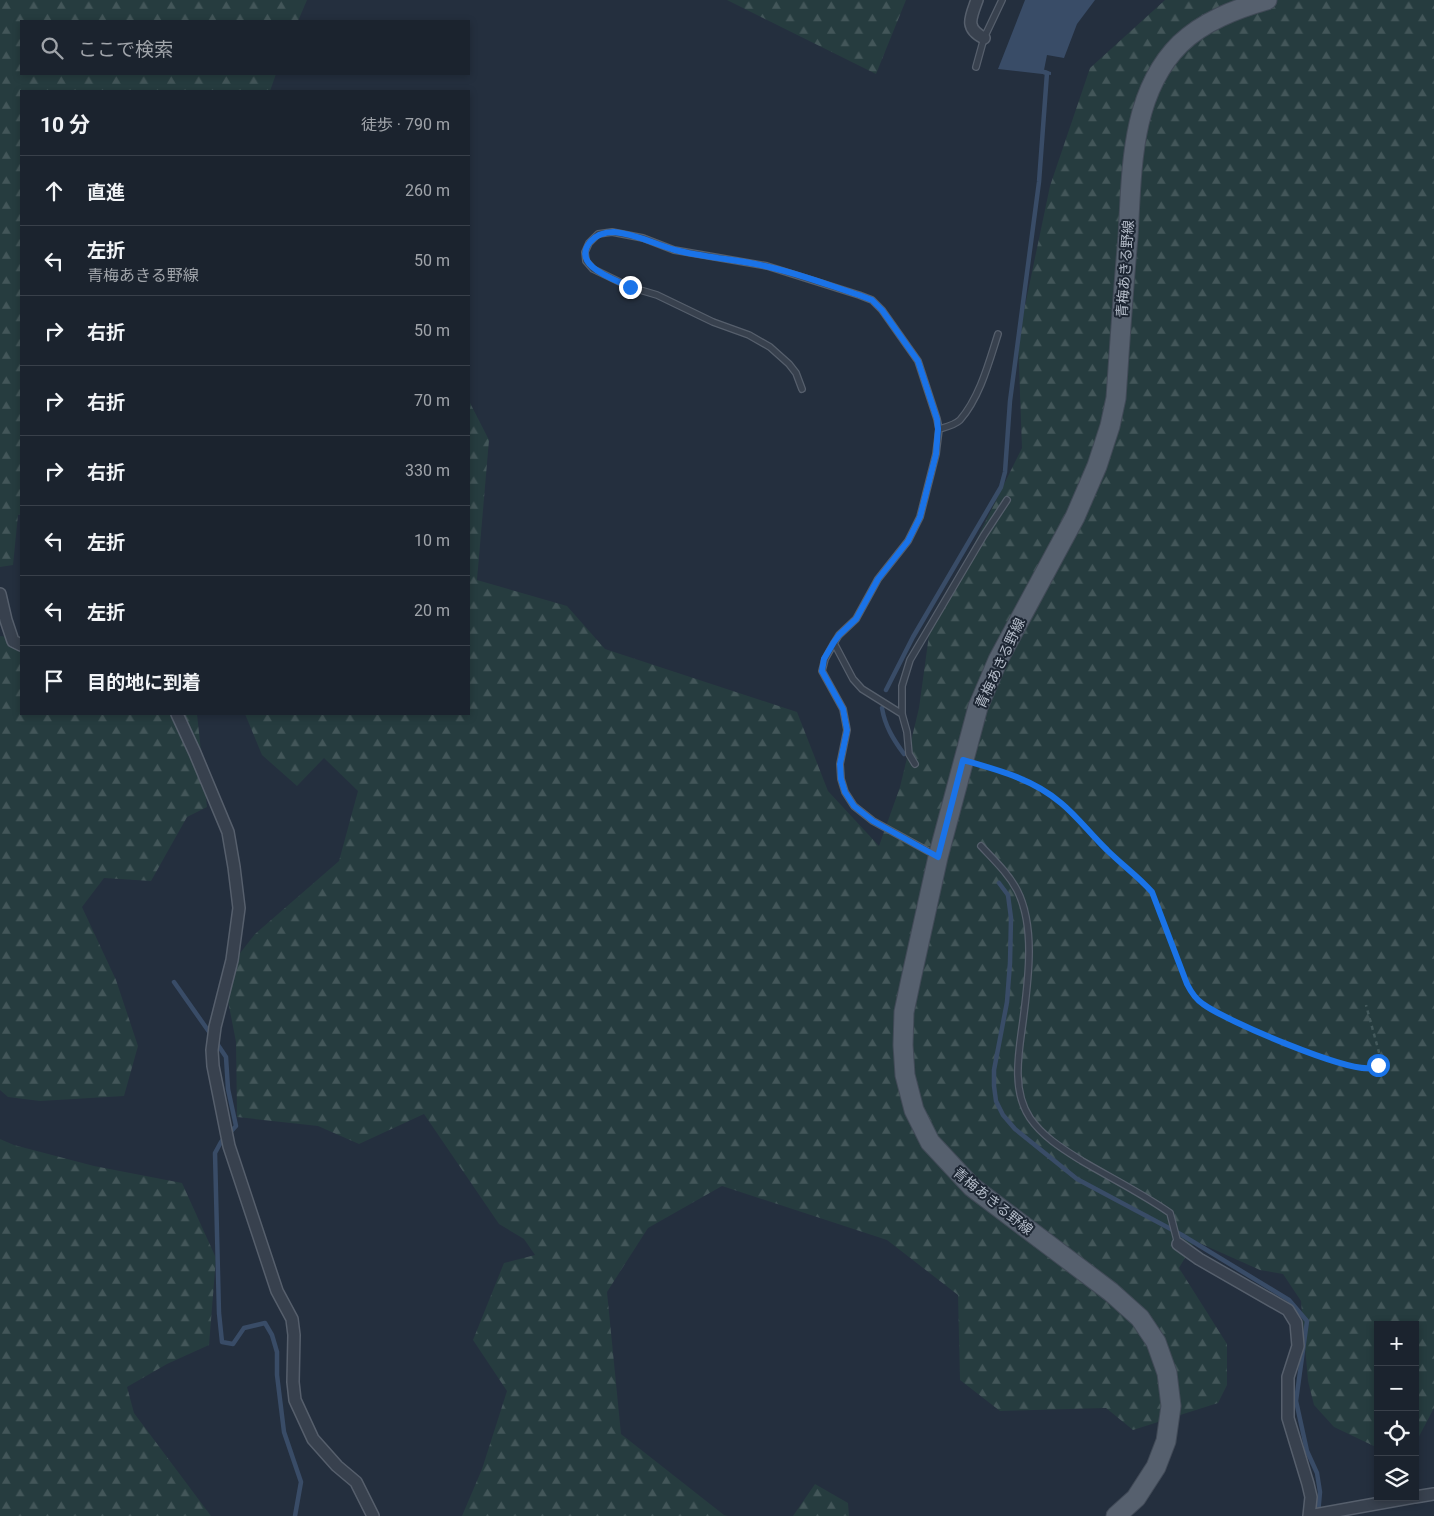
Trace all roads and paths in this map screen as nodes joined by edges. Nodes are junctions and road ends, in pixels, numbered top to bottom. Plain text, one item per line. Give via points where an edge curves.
1 (977, 0) edge
2 (1002, 0) edge
3 (1267, 0) edge
4 (984, 38) junction
5 (976, 67) dead end
6 (998, 334) dead end
7 (802, 388) dead end
8 (938, 429) junction
9 (1007, 500) dead end
10 (0, 594) edge
11 (834, 642) junction
12 (20, 644) edge
13 (902, 714) junction
14 (177, 715) edge
15 (963, 760) junction
16 (915, 764) dead end
17 (981, 846) dead end
18 (938, 857) junction
19 (1366, 1005) dead end
20 (1178, 1243) joint
21 (1434, 1494) edge
22 (1419, 1496) edge
23 (1392, 1501) edge
24 (373, 1516) edge
25 (1116, 1516) edge
26 (1311, 1516) edge

1 - 4 street via 970,22 972,30
2 - 4 lane
3 - 15 main road, 青梅あきる野線 via 1214,20 1196,31 1167,60 1147,96 1136,136 1117,379 1110,426 1097,466 1074,517 998,660 978,707
4 - 5 lane
6 - 8 lane via 973,400 959,421
7 - 8 lane via 790,364 749,335 593,269 586,261 589,243 598,234 612,232 643,238 674,250 767,266 872,300 918,361
8 - 11 lane via 936,454 920,517 908,541 878,579 856,619
9 - 13 lane via 910,660 902,686
10 - 12 street via 13,641
11 - 13 lane via 853,679 862,689
11 - 18 lane via 824,659 822,671 843,709 847,730 840,764 845,792 854,806 873,821
13 - 16 lane
14 - 24 street via 228,832 234,867 238,916 212,1050 224,1122 277,1291 292,1319 295,1400 313,1439 356,1482
15 - 18 main road, 青梅あきる野線
15 - 19 path via 1038,786 1062,803 1109,852 1142,880 1152,892 1192,994 1208,1008 1327,1059 1372,1068 1378,1065 1380,1056
17 - 20 lane via 1006,872 1018,891 1027,922 1029,960 1018,1062 1021,1097 1029,1116 1058,1146 1170,1213
18 - 25 main road, 青梅あきる野線 via 904,1012 905,1075 914,1110 930,1142 972,1187 1111,1292 1140,1318 1156,1342 1167,1373 1171,1406 1166,1441 1156,1467 1136,1498
20 - 26 street via 1288,1310 1296,1322 1298,1346 1288,1377 1288,1418 1308,1484
21 - 22 street
23 - 26 street

